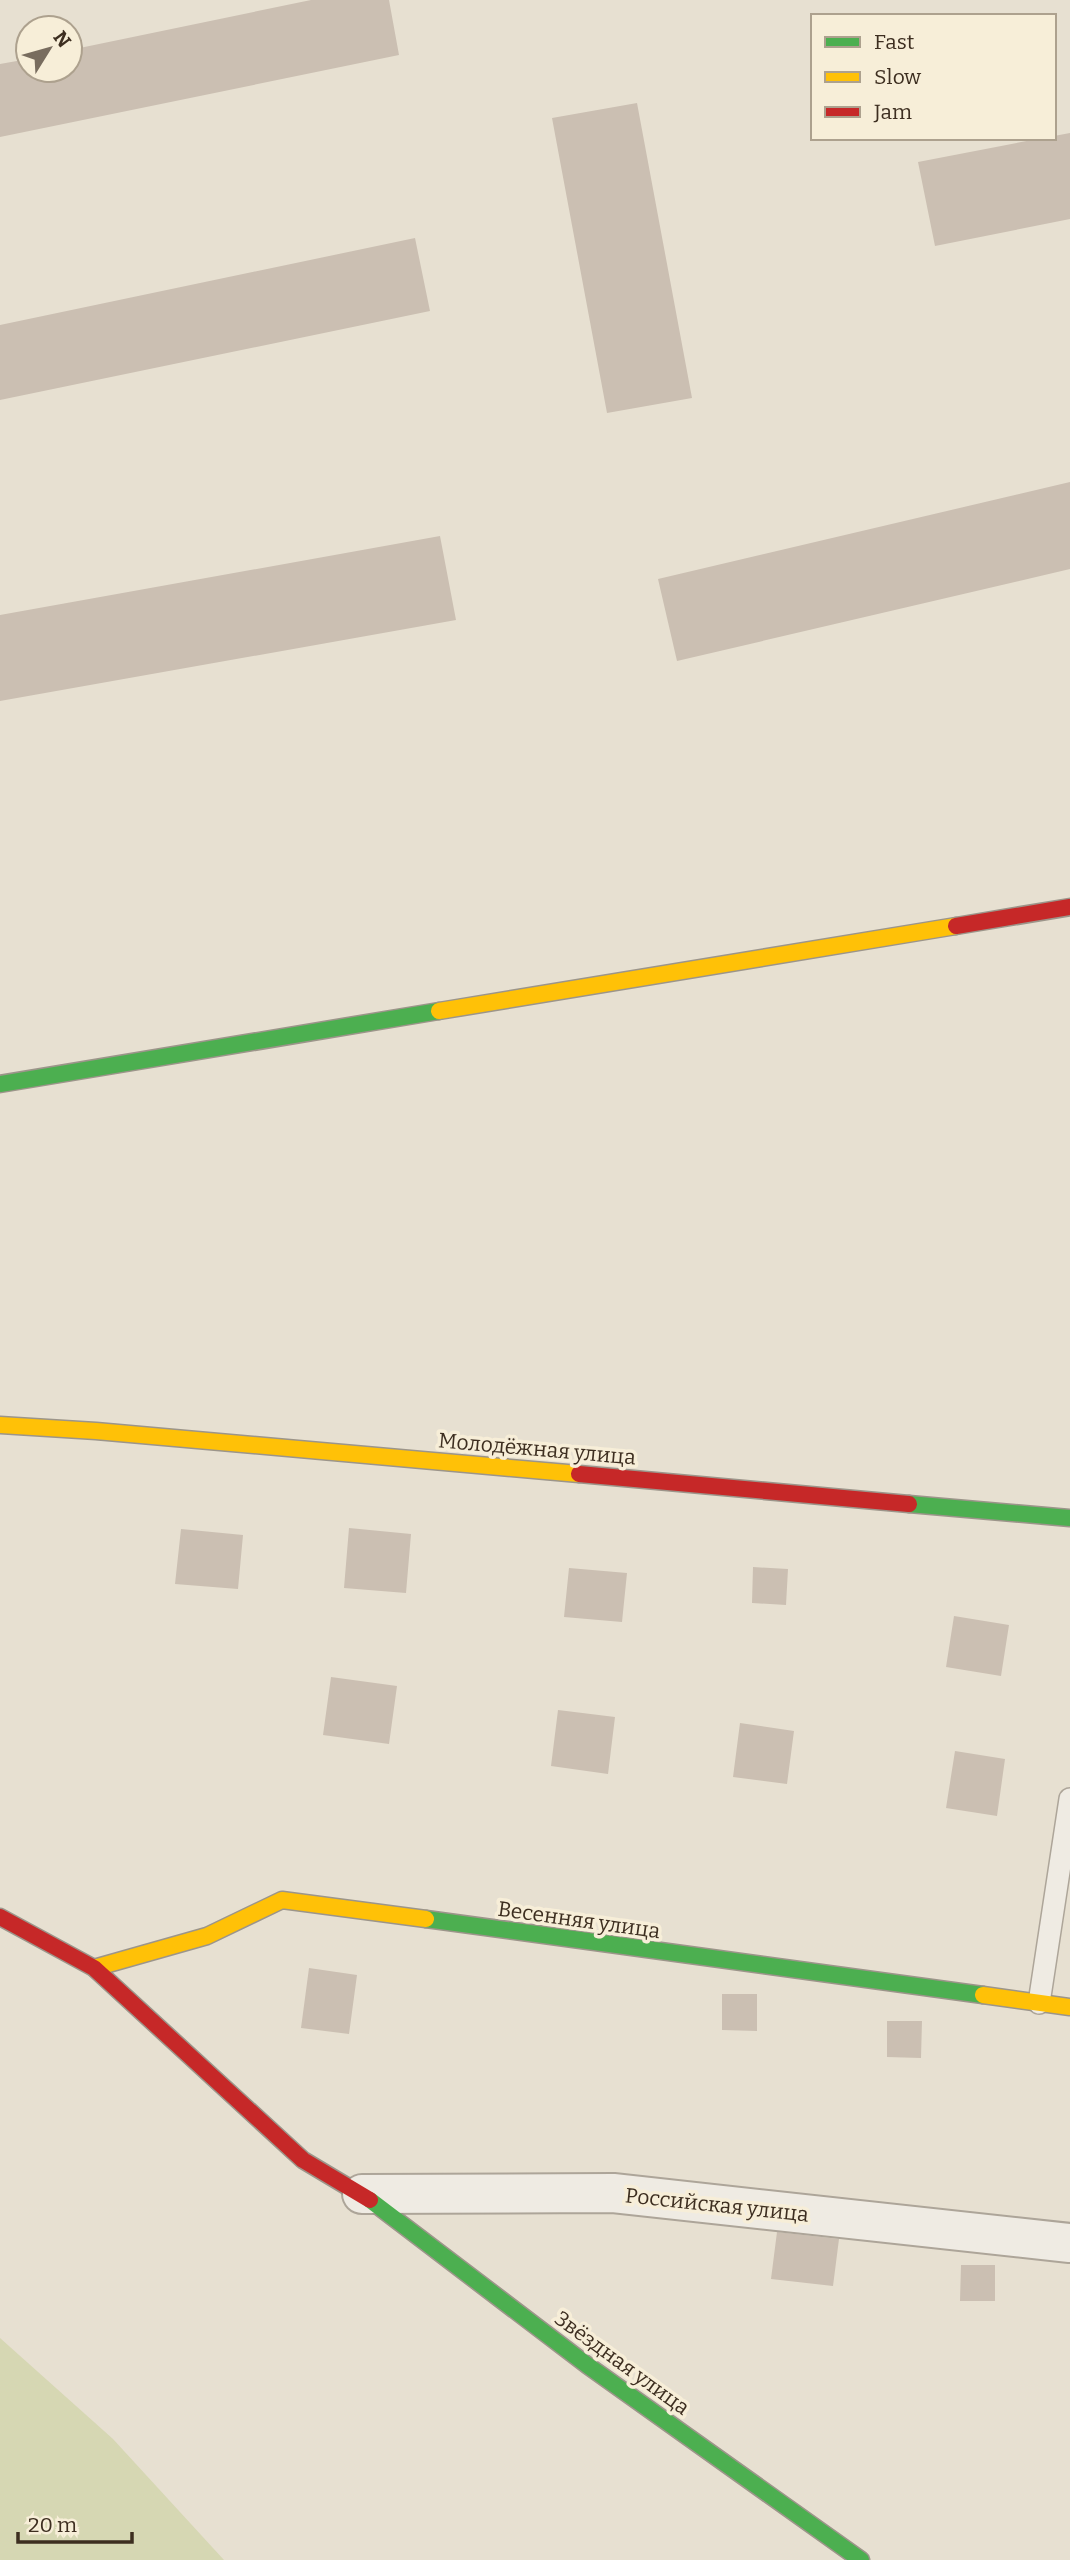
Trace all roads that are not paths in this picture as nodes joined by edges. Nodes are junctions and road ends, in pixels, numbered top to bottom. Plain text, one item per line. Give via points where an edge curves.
1 (1070, 907) edge
2 (0, 1084) edge
3 (0, 1425) edge
4 (1070, 1518) edge
5 (1070, 1799) edge
6 (0, 1917) edge
7 (94, 1968) junction
8 (1039, 2004) junction
9 (1070, 2007) edge
10 (362, 2194) junction
11 (1070, 2243) edge
12 (861, 2560) edge

1 - 2 street
3 - 4 street, Молодёжная улица
5 - 8 lane
6 - 7 street, Звёздная улица
7 - 8 street, Весенняя улица via 207,1937 282,1900
7 - 10 street, Звёздная улица via 303,2160
8 - 9 street, Весенняя улица
10 - 11 street, Российская улица via 613,2193
10 - 12 street, Звёздная улица via 587,2365

